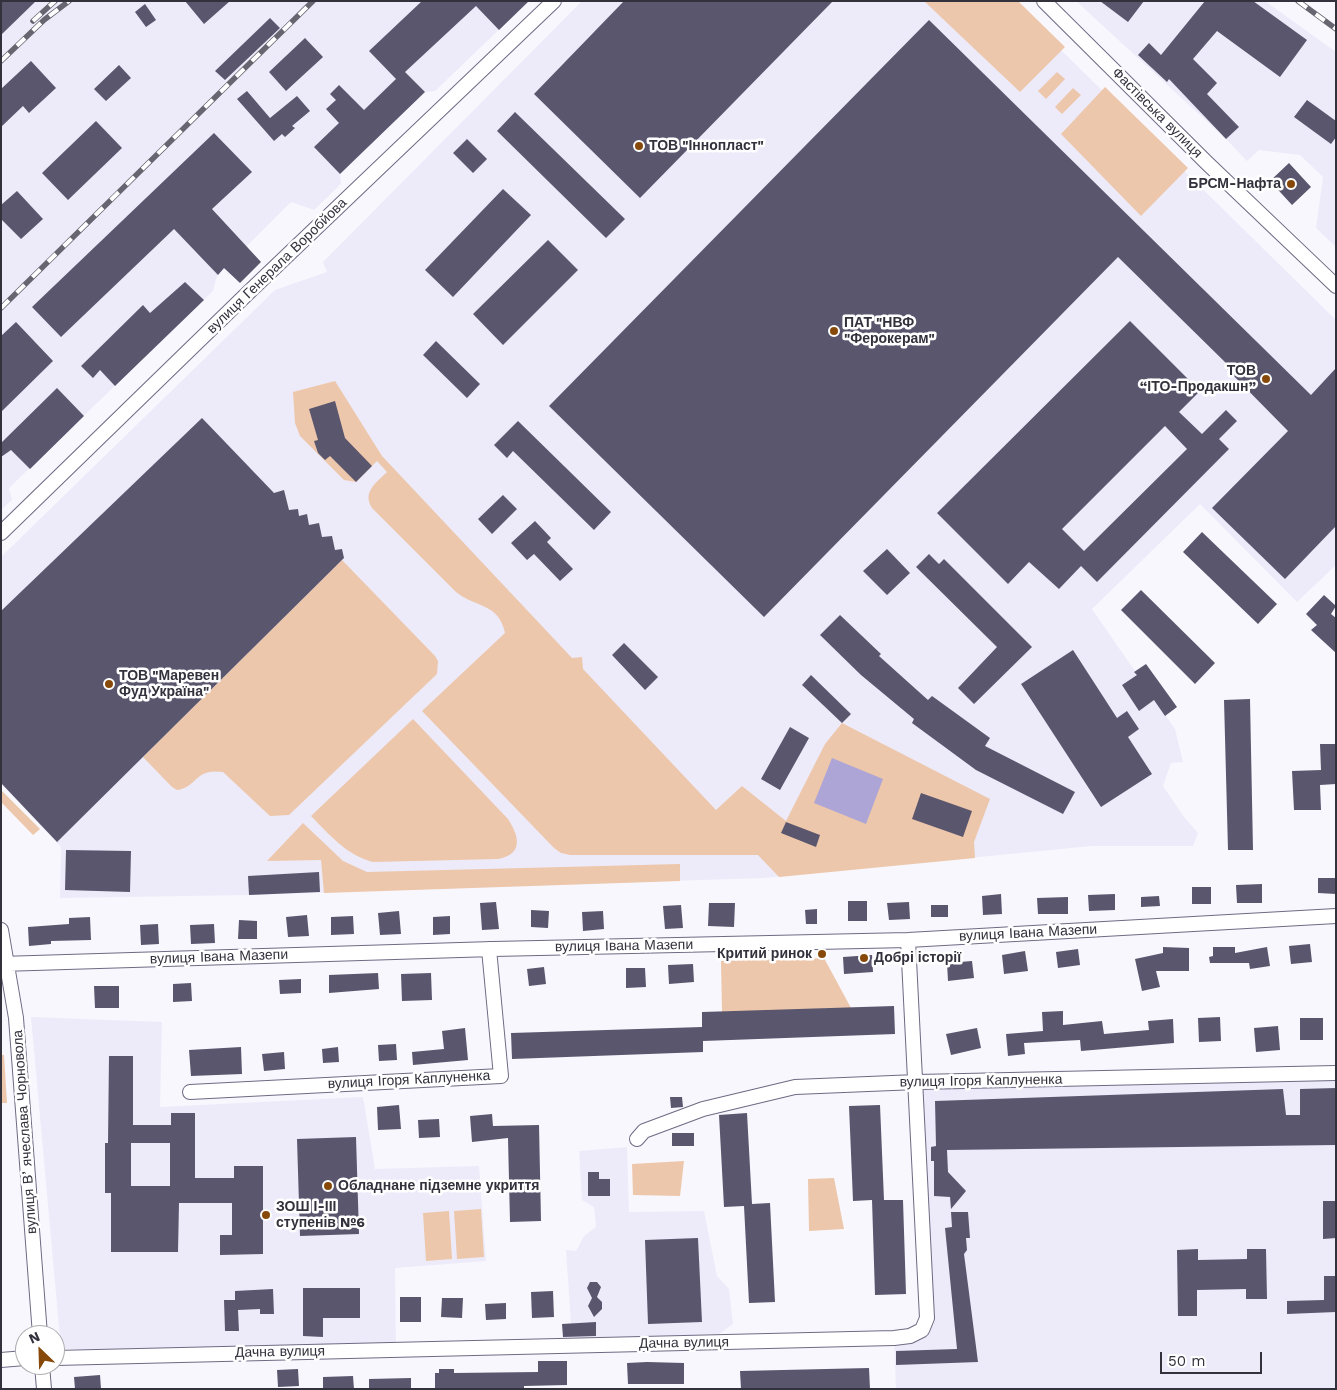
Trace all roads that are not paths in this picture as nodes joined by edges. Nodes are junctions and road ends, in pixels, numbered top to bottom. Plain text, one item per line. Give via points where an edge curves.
1 (554, 1) edge
2 (1044, 1) edge
3 (1336, 286) edge
4 (1, 533) edge
5 (1336, 916) edge
6 (1, 930) edge
7 (908, 940) junction
8 (489, 949) junction
9 (5, 964) edge
10 (1336, 1073) edge
11 (917, 1082) junction
12 (190, 1092) dead end
13 (637, 1139) dead end
14 (39, 1325) edge
15 (65, 1358) edge
16 (15, 1359) edge
17 (1, 1360) edge
18 (43, 1375) edge
19 (44, 1389) edge

1 - 4 street, вулиця Генерала Воробйова
2 - 3 street, Фастівська вулиця
5 - 7 street, вулиця Івана Мазепи
6 - 9 street, вулиця Вʼячеслава Чорновола
7 - 8 street, вулиця Івана Мазепи
7 - 11 street, Дачна вулиця
8 - 9 street, вулиця Івана Мазепи
8 - 12 street, вулиця Ігоря Каплуненка via 501,1076
9 - 14 street, вулиця Вʼячеслава Чорновола via 16,1018
10 - 11 street, вулиця Ігоря Каплуненка
11 - 13 street, вулиця Ігоря Каплуненка via 795,1087 703,1109 644,1131
11 - 15 street, Дачна вулиця via 926,1318 922,1330 910,1336
16 - 17 street
18 - 19 street

